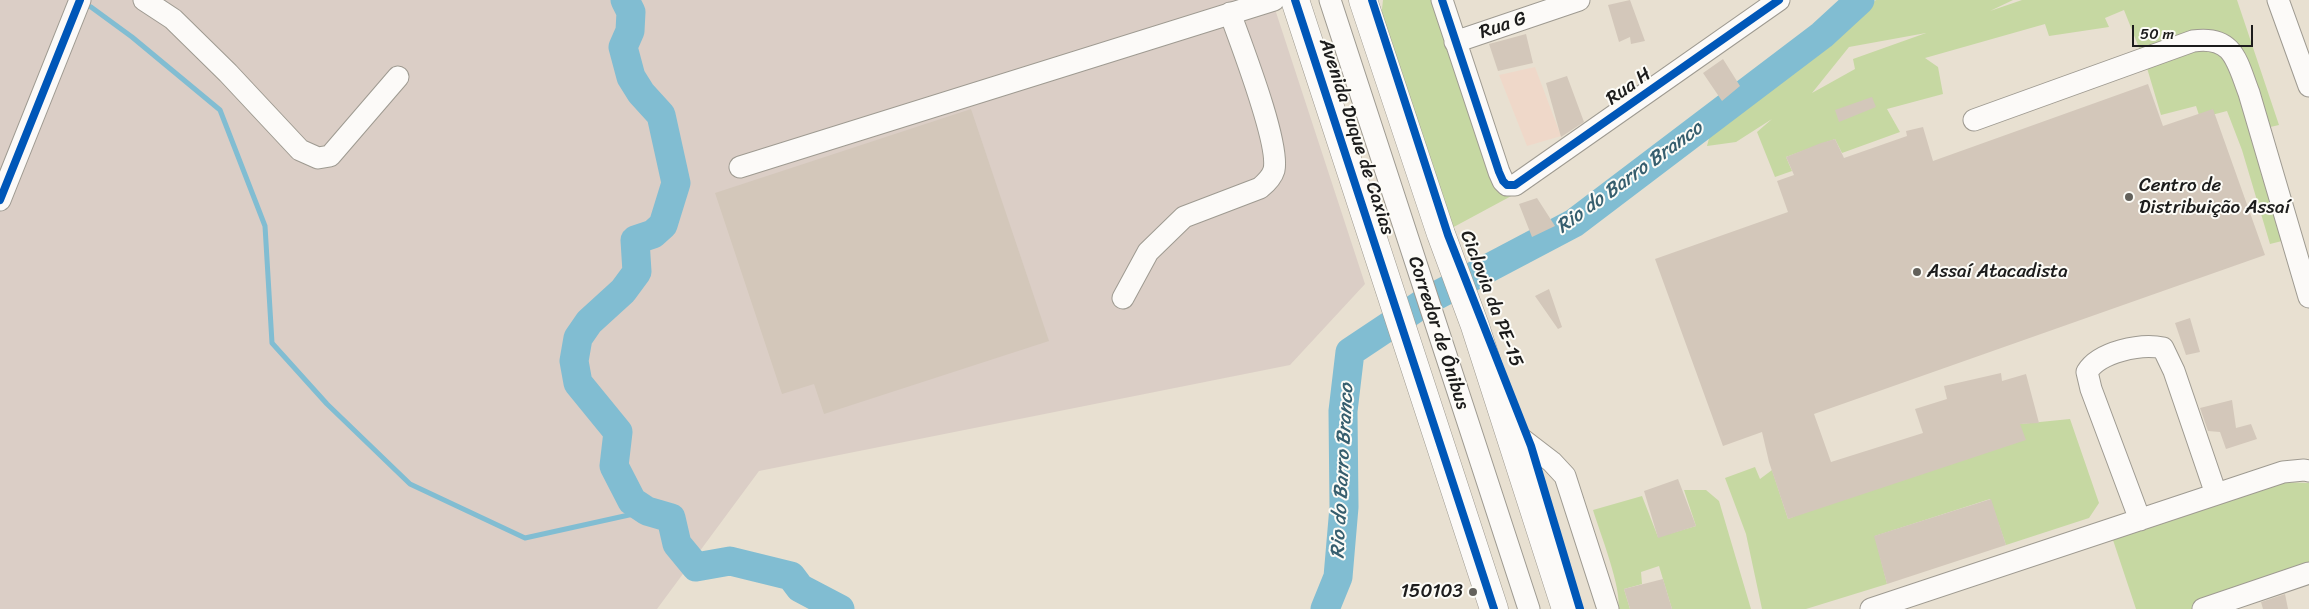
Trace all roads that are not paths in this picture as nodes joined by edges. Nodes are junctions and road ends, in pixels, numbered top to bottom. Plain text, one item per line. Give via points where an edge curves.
1 (80, 0) edge
2 (144, 0) edge
3 (1274, 0) edge
4 (1295, 0) edge
5 (1330, 0) edge
6 (1442, 0) edge
7 (1579, 0) edge
8 (1779, 0) edge
9 (2278, 0) edge
10 (1367, 6) edge
11 (1230, 13) junction
12 (1455, 42) junction
13 (398, 76) dead end
14 (2309, 86) edge
15 (1974, 120) dead end
16 (740, 168) dead end
17 (0, 200) edge
18 (2309, 297) edge
19 (1123, 298) dead end
20 (1510, 429) junction
21 (2309, 471) edge
22 (2216, 494) junction
23 (2140, 520) junction
24 (2309, 573) edge
25 (1491, 605) edge
26 (1529, 609) edge
27 (1566, 609) edge
28 (1608, 609) edge
29 (1871, 609) edge
30 (2203, 609) edge

1 - 17 street
2 - 13 street via 172,19 300,150 318,158 330,156
3 - 11 street
4 - 25 highway, Avenida Duque de Caxias
5 - 26 street, Corredor de Ônibus
6 - 12 street
7 - 12 street, Rua G
8 - 12 street, Rua H via 1516,186 1507,185 1499,172
9 - 14 street
10 - 20 highway via 1441,234
11 - 16 street
11 - 19 street via 1272,137 1274,169 1260,188 1184,217 1148,252
15 - 18 street via 2193,41 2208,39 2221,44 2237,61 2249,93
20 - 27 highway
20 - 28 street via 1565,476
21 - 22 street via 2283,472
22 - 23 street
22 - 23 street via 2163,348 2150,345 2102,358 2087,372
23 - 29 street
24 - 30 street

